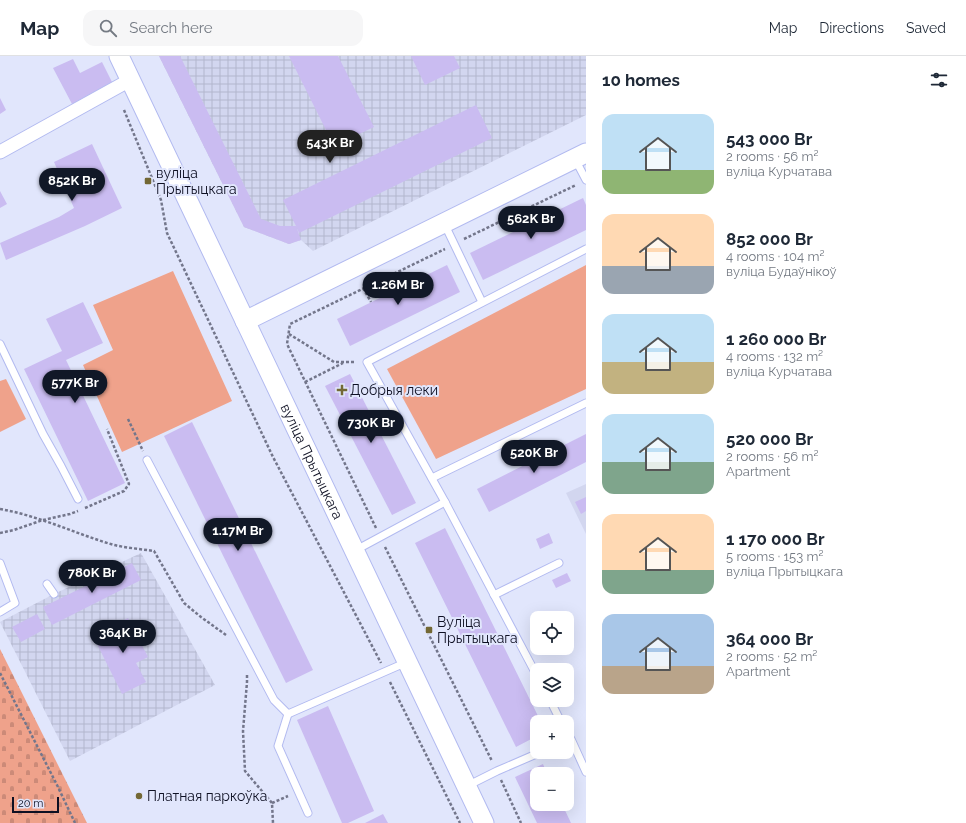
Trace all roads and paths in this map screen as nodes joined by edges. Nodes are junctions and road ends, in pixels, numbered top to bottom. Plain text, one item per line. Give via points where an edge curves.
1 (118, 56) edge
2 (122, 84) junction
3 (0, 152) edge
4 (581, 156) edge
5 (586, 180) edge
6 (444, 223) junction
7 (586, 249) edge
8 (363, 288) dead end
9 (371, 302) dead end
10 (482, 302) junction
11 (245, 321) junction
12 (289, 334) dead end
13 (0, 344) edge
14 (345, 362) junction
15 (367, 362) junction
16 (305, 382) dead end
17 (586, 403) edge
18 (128, 419) dead end
19 (107, 429) dead end
20 (147, 460) joint
21 (432, 478) junction
22 (78, 499) dead end
23 (445, 502) junction
24 (0, 509) edge
25 (43, 520) junction
26 (0, 532) edge
27 (354, 550) junction
28 (0, 563) edge
29 (558, 563) dead end
30 (47, 584) dead end
31 (54, 594) dead end
32 (494, 595) junction
33 (0, 612) edge
34 (247, 649) junction
35 (407, 662) junction
36 (530, 663) edge
37 (385, 671) junction
38 (0, 673) edge
39 (288, 714) junction
40 (574, 749) edge
41 (530, 757) edge
42 (586, 772) edge
43 (466, 786) junction
44 (298, 791) junction
45 (272, 803) junction
46 (308, 812) dead end
47 (75, 823) edge
48 (273, 823) edge
49 (460, 823) edge
50 (484, 823) edge

1 - 2 main road, вуліца Прытыцкага
2 - 3 street
2 - 11 main road, вуліца Прытыцкага
2 - 37 path via 161,200 167,233 272,457
4 - 5 lane
4 - 6 main road
6 - 10 lane
6 - 11 main road
7 - 10 lane
8 - 9 path
10 - 15 lane
11 - 27 main road, вуліца Прытыцкага
12 - 14 path via 334,362
13 - 22 lane via 43,434
14 - 15 path
14 - 16 path
15 - 21 lane
17 - 21 lane
18 - 20 path
19 - 25 path via 129,484 124,491 90,506
20 - 34 lane
21 - 23 lane
23 - 27 lane
23 - 32 lane
24 - 25 path
25 - 26 path
25 - 34 path via 116,545 154,551 184,603
27 - 35 main road, вуліца Прытыцкага
28 - 33 lane via 15,603
29 - 32 lane
30 - 31 lane
32 - 36 lane
34 - 39 lane via 274,700
34 - 45 path via 243,731 245,771
35 - 37 lane
35 - 43 main road, вуліца Прытыцкага
37 - 39 lane
37 - 49 path
38 - 47 path
39 - 44 lane via 278,746
40 - 42 lane
41 - 43 lane
43 - 50 main road, вуліца Прытыцкага
44 - 45 path
44 - 46 lane
45 - 48 path

